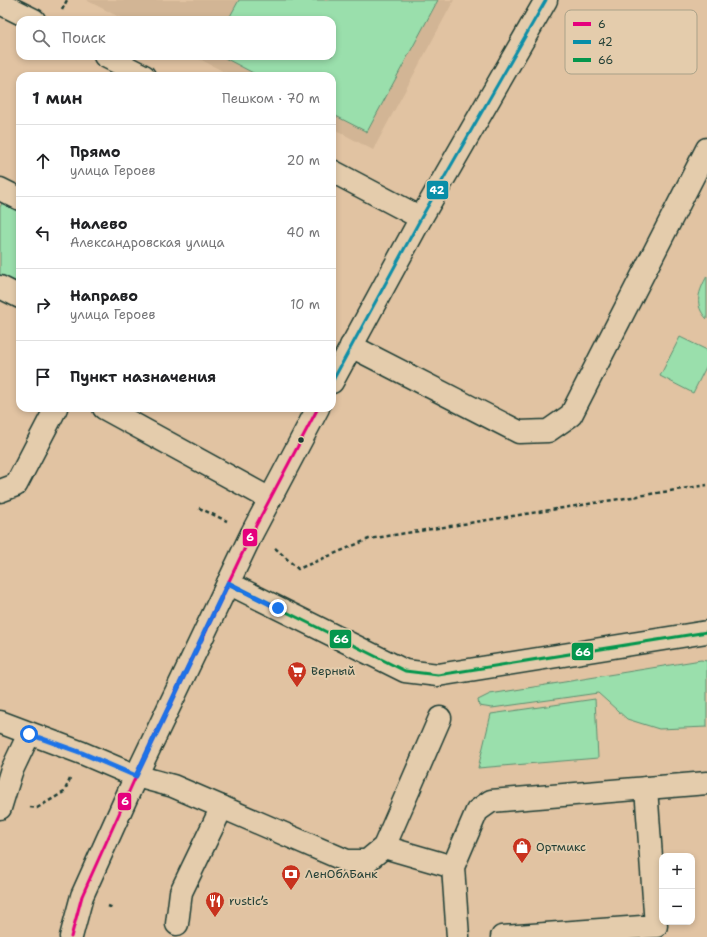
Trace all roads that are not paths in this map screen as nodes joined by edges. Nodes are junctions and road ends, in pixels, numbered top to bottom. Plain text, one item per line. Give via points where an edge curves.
1 (546, 0) edge
2 (0, 3) edge
3 (26, 16) edge
4 (113, 60) edge
5 (136, 72) edge
6 (707, 149) edge
7 (336, 173) edge
8 (0, 189) edge
9 (16, 197) edge
10 (421, 218) junction
11 (0, 287) edge
12 (16, 295) edge
13 (351, 346) junction
14 (336, 374) edge
15 (54, 412) edge
16 (111, 412) edge
17 (316, 412) edge
18 (0, 491) edge
19 (270, 499) junction
20 (228, 583) junction
21 (707, 632) edge
22 (440, 718) dead end
23 (0, 722) edge
24 (29, 734) junction
25 (136, 776) junction
26 (707, 783) edge
27 (646, 788) junction
28 (0, 804) edge
29 (222, 807) junction
30 (384, 847) junction
31 (453, 867) junction
32 (177, 924) dead end
33 (71, 937) edge
34 (458, 937) edge
35 (502, 937) edge

1 - 10 street
2 - 3 street
4 - 5 street
6 - 13 street via 571,415 548,431 519,432
7 - 10 street
8 - 9 street
10 - 13 street
11 - 12 street
13 - 14 street
15 - 18 street via 16,485
16 - 19 street
17 - 19 street
19 - 20 street
20 - 21 street via 404,670 438,675
20 - 25 street
22 - 30 street
23 - 24 street
24 - 25 street
24 - 28 street
25 - 29 street via 173,786
25 - 33 street via 82,896
26 - 27 street
27 - 31 street via 491,801 477,811
27 - 35 street via 656,926
29 - 30 street via 347,860 367,860
29 - 32 street via 181,892
30 - 31 street
31 - 34 street

